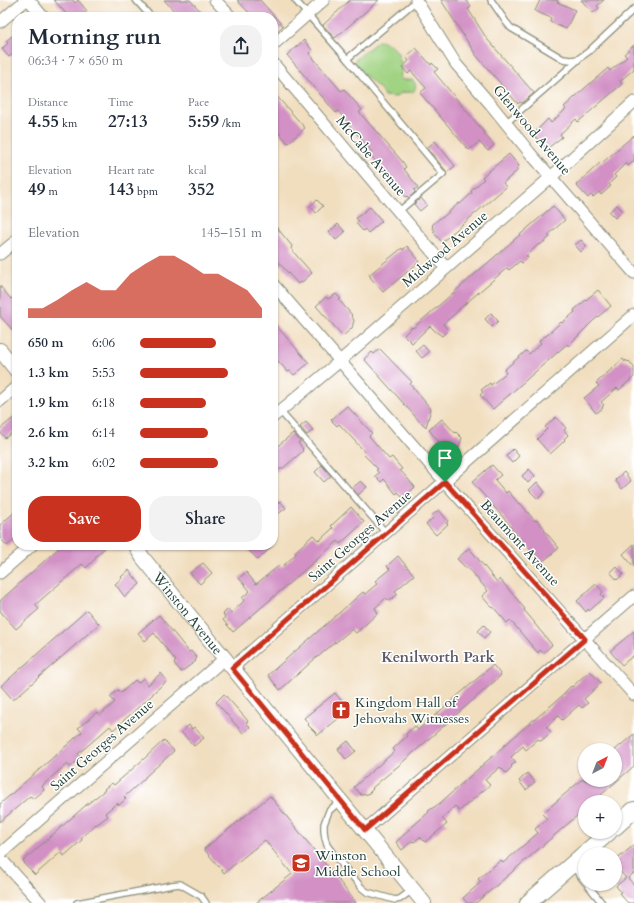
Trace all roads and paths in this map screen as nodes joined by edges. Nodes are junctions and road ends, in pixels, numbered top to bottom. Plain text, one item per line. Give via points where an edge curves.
1 (28, 0) edge
2 (136, 0) edge
3 (215, 0) edge
4 (295, 0) edge
5 (324, 0) edge
6 (416, 0) edge
7 (492, 0) edge
8 (634, 9) edge
9 (13, 12) edge
10 (39, 12) edge
11 (147, 12) edge
12 (226, 12) edge
13 (12, 13) edge
14 (308, 15) junction
15 (0, 22) edge
16 (278, 41) edge
17 (347, 59) junction
18 (578, 59) junction
19 (278, 70) edge
20 (634, 102) edge
21 (506, 123) junction
22 (551, 177) junction
23 (398, 212) junction
24 (12, 244) edge
25 (0, 254) edge
26 (446, 268) junction
27 (634, 273) edge
28 (278, 290) edge
29 (634, 315) edge
30 (0, 350) edge
31 (340, 361) junction
32 (12, 365) edge
33 (12, 390) edge
34 (0, 401) edge
35 (278, 412) edge
36 (278, 416) edge
37 (445, 482) junction
38 (387, 533) junction
39 (26, 550) edge
40 (138, 550) edge
41 (0, 573) edge
42 (634, 596) edge
43 (585, 639) junction
44 (228, 664) junction
45 (634, 695) edge
46 (341, 801) junction
47 (634, 810) edge
48 (622, 821) edge
49 (365, 830) junction
50 (601, 839) edge
51 (0, 854) edge
52 (0, 858) edge
53 (572, 865) junction
54 (578, 873) edge
55 (413, 889) junction
56 (593, 891) edge
57 (41, 903) edge
58 (77, 903) edge
59 (206, 903) edge
60 (424, 903) edge
61 (528, 903) edge
62 (602, 903) edge

1 - 9 street
1 - 10 street
2 - 11 lane
3 - 12 street
4 - 14 lane
5 - 14 street
6 - 17 lane
6 - 21 street, Glenwood Avenue via 456,64
7 - 18 lane via 511,28 563,59
8 - 18 lane
13 - 15 street
14 - 16 street
14 - 17 lane
17 - 23 lane via 443,174
18 - 21 lane
19 - 23 street, McCabe Avenue
20 - 22 street, Midwood Avenue
21 - 22 street, Glenwood Avenue
22 - 26 street, Midwood Avenue
22 - 27 street, Glenwood Avenue
23 - 26 street, McCabe Avenue
24 - 25 street
26 - 31 street, Midwood Avenue
28 - 31 street, Beaumont Avenue
29 - 37 street, Saint Georges Avenue
30 - 32 street
31 - 35 street, Midwood Avenue
31 - 37 street, Beaumont Avenue
33 - 34 street
36 - 38 lane
37 - 38 street, Saint Georges Avenue
37 - 43 street, Beaumont Avenue
38 - 44 street, Saint Georges Avenue
39 - 41 street
40 - 44 street, Winston Avenue
42 - 43 street
43 - 45 street, Beaumont Avenue
43 - 49 street
44 - 46 street, Winston Avenue
44 - 51 street, Saint Georges Avenue
46 - 49 street, Winston Avenue
46 - 55 lane via 329,811 324,824 327,845 335,856 367,892 395,900
47 - 48 main road
49 - 55 street, Winston Avenue
50 - 53 main road
52 - 57 street
53 - 54 lane
53 - 61 main road
55 - 60 street, Winston Avenue
56 - 62 lane
58 - 59 lane via 172,884 180,884 201,896

